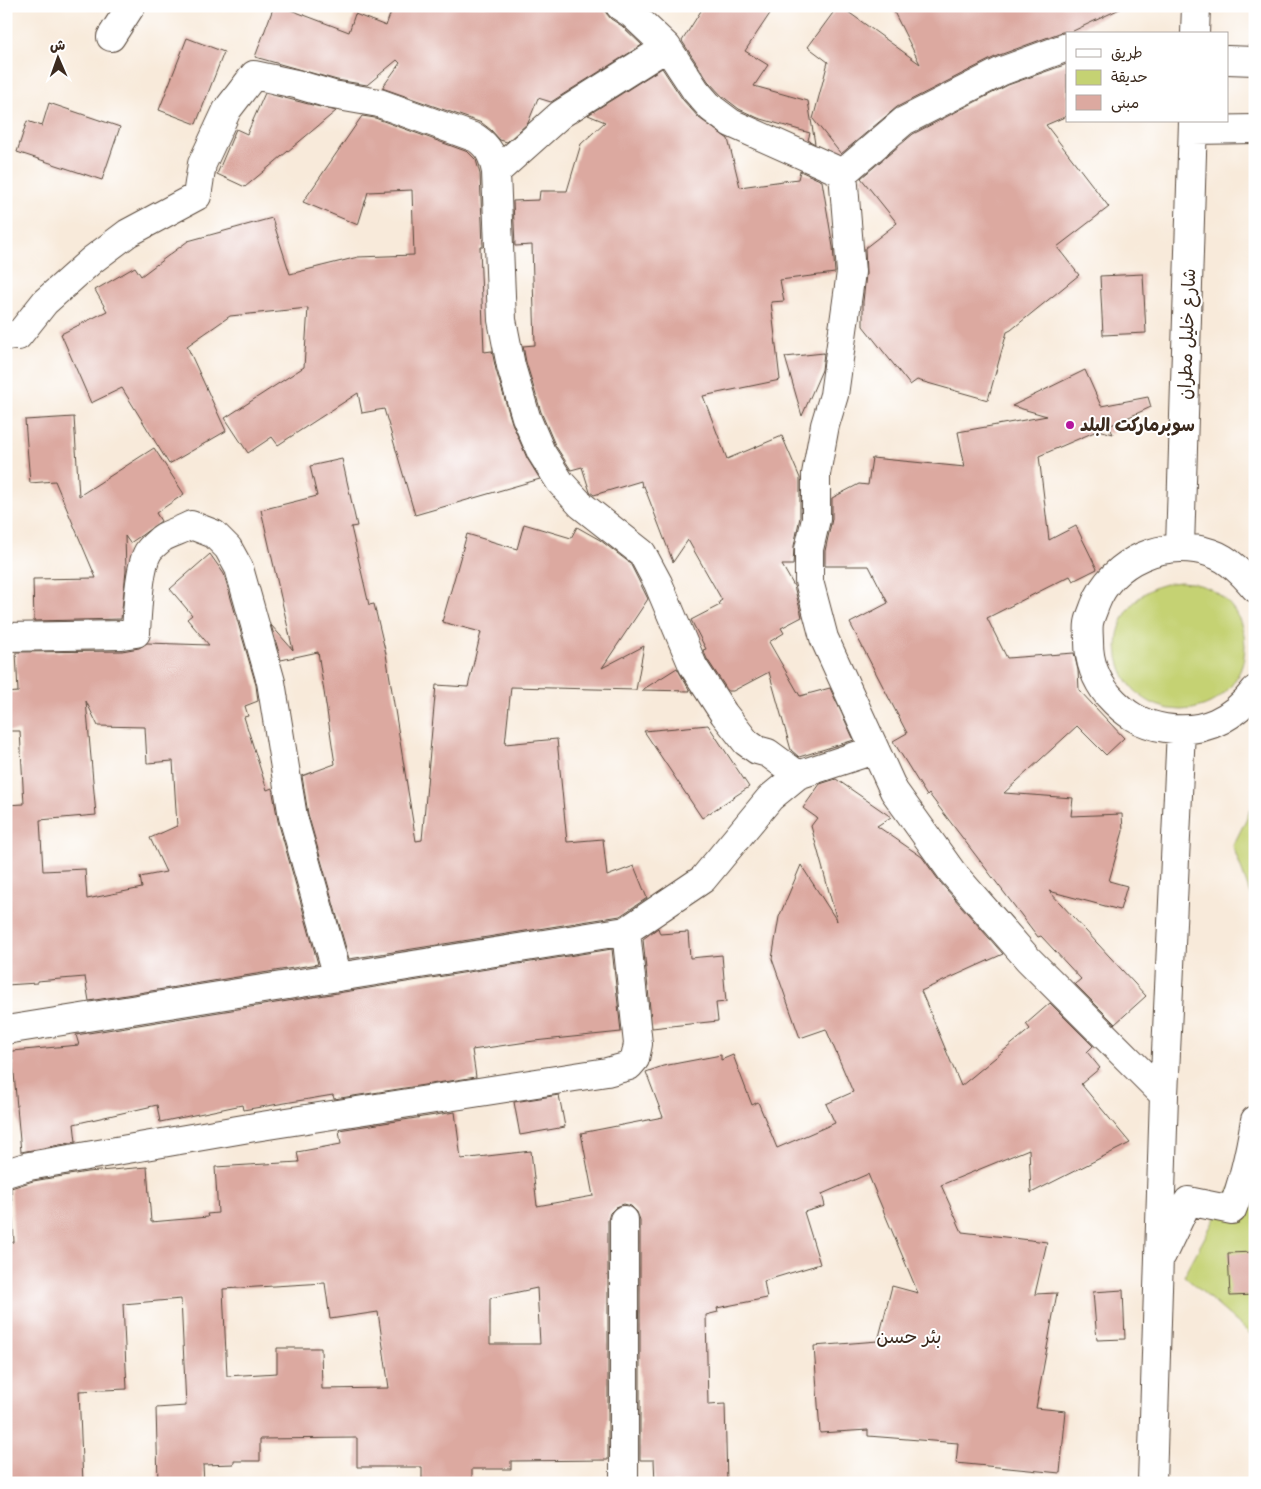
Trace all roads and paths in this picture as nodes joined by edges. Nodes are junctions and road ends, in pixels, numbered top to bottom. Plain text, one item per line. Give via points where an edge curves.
1 (132, 6) edge
2 (620, 6) edge
3 (1196, 6) edge
4 (1195, 32) edge
5 (111, 37) dead end
6 (667, 47) junction
7 (1066, 48) edge
8 (1228, 60) edge
9 (1255, 61) edge
10 (1193, 126) edge
11 (1255, 129) edge
12 (496, 172) junction
13 (843, 173) junction
14 (6, 335) edge
15 (1180, 547) junction
16 (1255, 588) edge
17 (6, 637) edge
18 (1255, 690) edge
19 (1181, 730) junction
20 (874, 750) junction
21 (798, 775) junction
22 (626, 932) junction
23 (338, 977) junction
24 (6, 1030) edge
25 (1164, 1095) junction
26 (1255, 1120) edge
27 (6, 1173) edge
28 (1244, 1211) edge
29 (624, 1220) dead end
30 (1158, 1266) junction
31 (624, 1483) edge
32 (1152, 1483) edge

1 - 5 street
2 - 6 street
3 - 4 street
6 - 12 street via 561,114
6 - 13 street via 696,91 731,123
7 - 13 street via 1002,71 904,121
8 - 9 street
10 - 11 street
10 - 15 street, شارع خليل مطران
12 - 14 street via 486,145 476,138 379,103 333,96 254,74 227,110 202,164 197,196 128,233 45,302 18,336
12 - 21 street via 502,320 526,417 541,452 560,482 581,505 642,553 693,666 746,742 768,753
13 - 20 street via 851,272 834,395 816,474 816,519 809,548 810,581 824,638
15 - 16 street via 1212,553 1239,569
15 - 19 street via 1149,552 1120,568 1100,593 1089,623 1089,655 1100,685 1121,710 1149,726
17 - 23 street via 122,636 136,633 144,566 148,552 158,542 191,525 214,534 228,548 240,568 271,682 293,817
18 - 19 street via 1226,718 1204,727
19 - 25 street
20 - 21 street
20 - 25 street via 894,791 952,872 1028,959
21 - 22 street via 770,798 703,879
22 - 23 street
22 - 27 street via 638,1044 629,1066 597,1074 254,1127 29,1166
23 - 24 street
25 - 30 street
26 - 28 street via 1241,1189
28 - 30 street via 1188,1201
29 - 31 street
30 - 32 street

